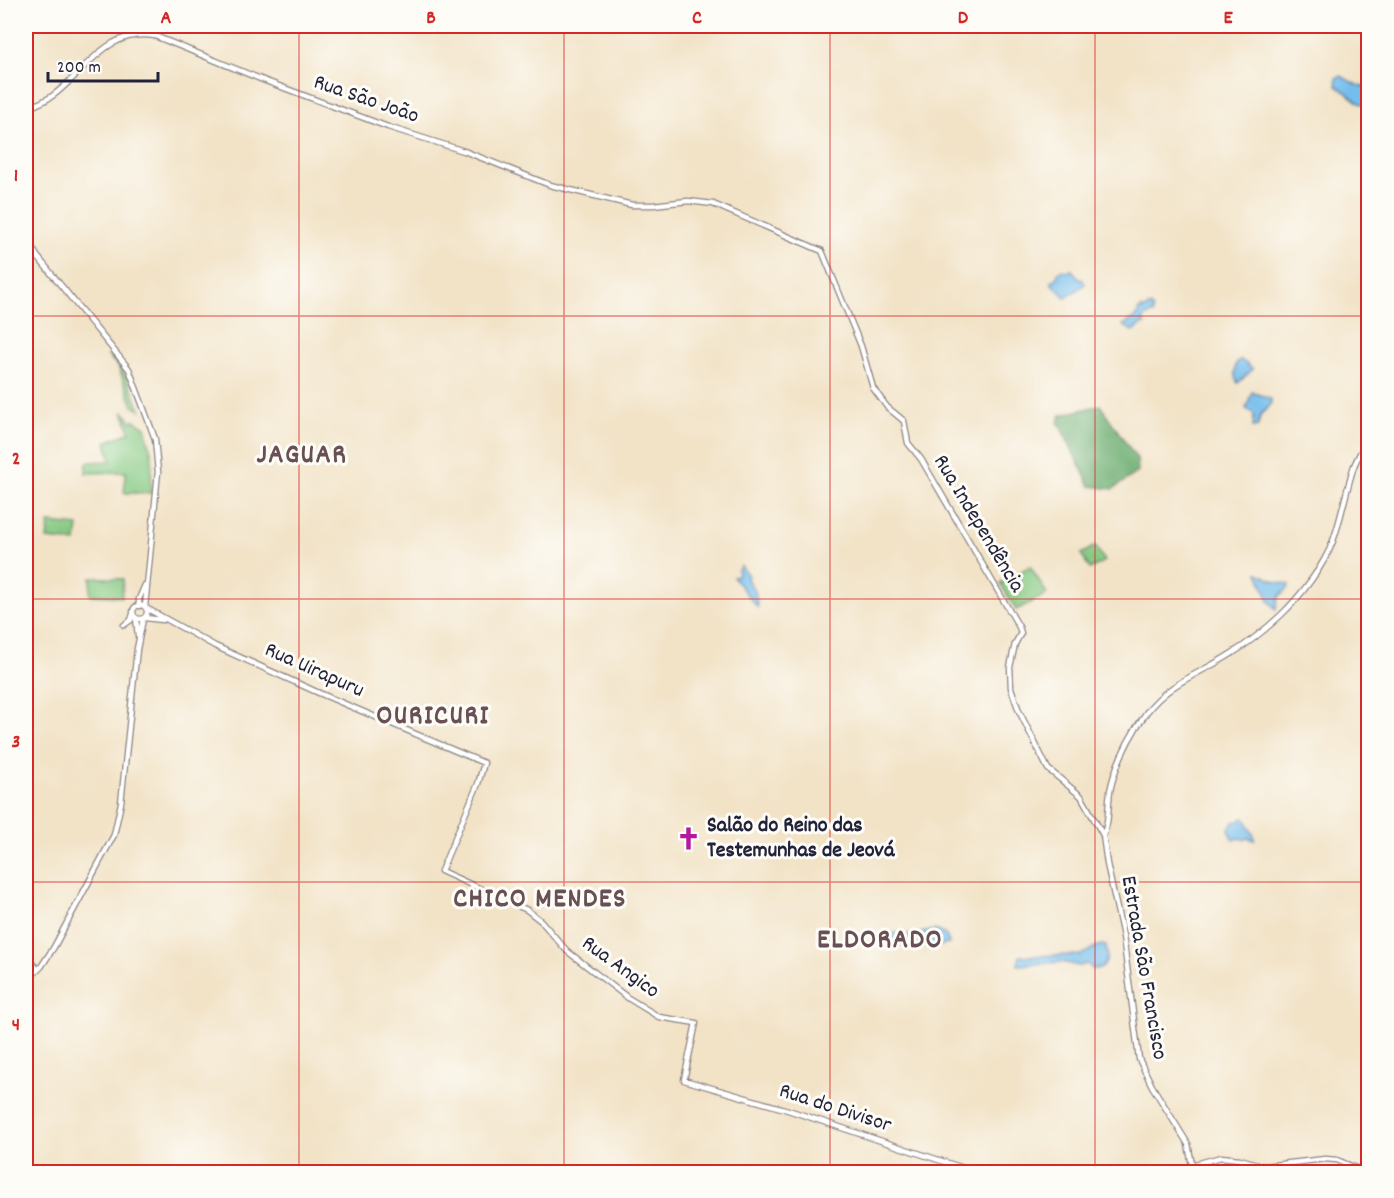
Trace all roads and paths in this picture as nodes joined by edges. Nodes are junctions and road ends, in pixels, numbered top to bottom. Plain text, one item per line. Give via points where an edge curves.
1 (26, 109) edge
2 (26, 237) edge
3 (37, 256) junction
4 (26, 264) edge
5 (904, 421) joint
6 (1368, 438) edge
7 (143, 607) junction
8 (135, 615) junction
9 (144, 618) junction
10 (165, 620) junction
11 (137, 633) junction
12 (138, 640) junction
13 (1098, 830) joint
14 (1102, 835) junction
15 (441, 871) joint
16 (26, 956) edge
17 (38, 970) junction
18 (26, 981) edge
19 (684, 1080) joint
20 (1192, 1165) junction
21 (975, 1173) edge
22 (1191, 1173) edge
23 (1365, 1173) edge

1 - 5 street, Rua São João via 54,95 118,39 150,35 550,185 632,205 688,201 720,207 822,251 861,346 873,388
2 - 3 street
3 - 4 street
3 - 7 street via 123,360 152,428 158,472 147,582 139,599
5 - 13 street, Rua Independência via 908,443 1019,627 1021,633 1009,677 1019,711 1048,769 1081,796
6 - 14 street via 1354,467 1333,542 1300,595 1249,642 1166,692 1133,732 1114,774
7 - 8 street via 134,609
7 - 9 street via 147,614
7 - 10 street, Rua Uirapuru
8 - 9 street, Rua Uirapuru
8 - 11 street
8 - 11 street via 124,625
9 - 10 street, Rua Uirapuru
9 - 12 street
10 - 15 street, Rua Uirapuru via 319,693 484,763
11 - 12 street
12 - 17 street via 121,803 114,835
13 - 14 street, Estrada São Francisco
14 - 20 street, Estrada São Francisco via 1123,936 1139,1059 1188,1144
15 - 19 street, Rua Angico via 527,910 567,951 659,1017 696,1023
16 - 17 street
17 - 18 street
19 - 21 street, Rua do Divisor
20 - 22 street, Estrada São Francisco
20 - 23 street via 1221,1156 1264,1166 1324,1159 1337,1160

